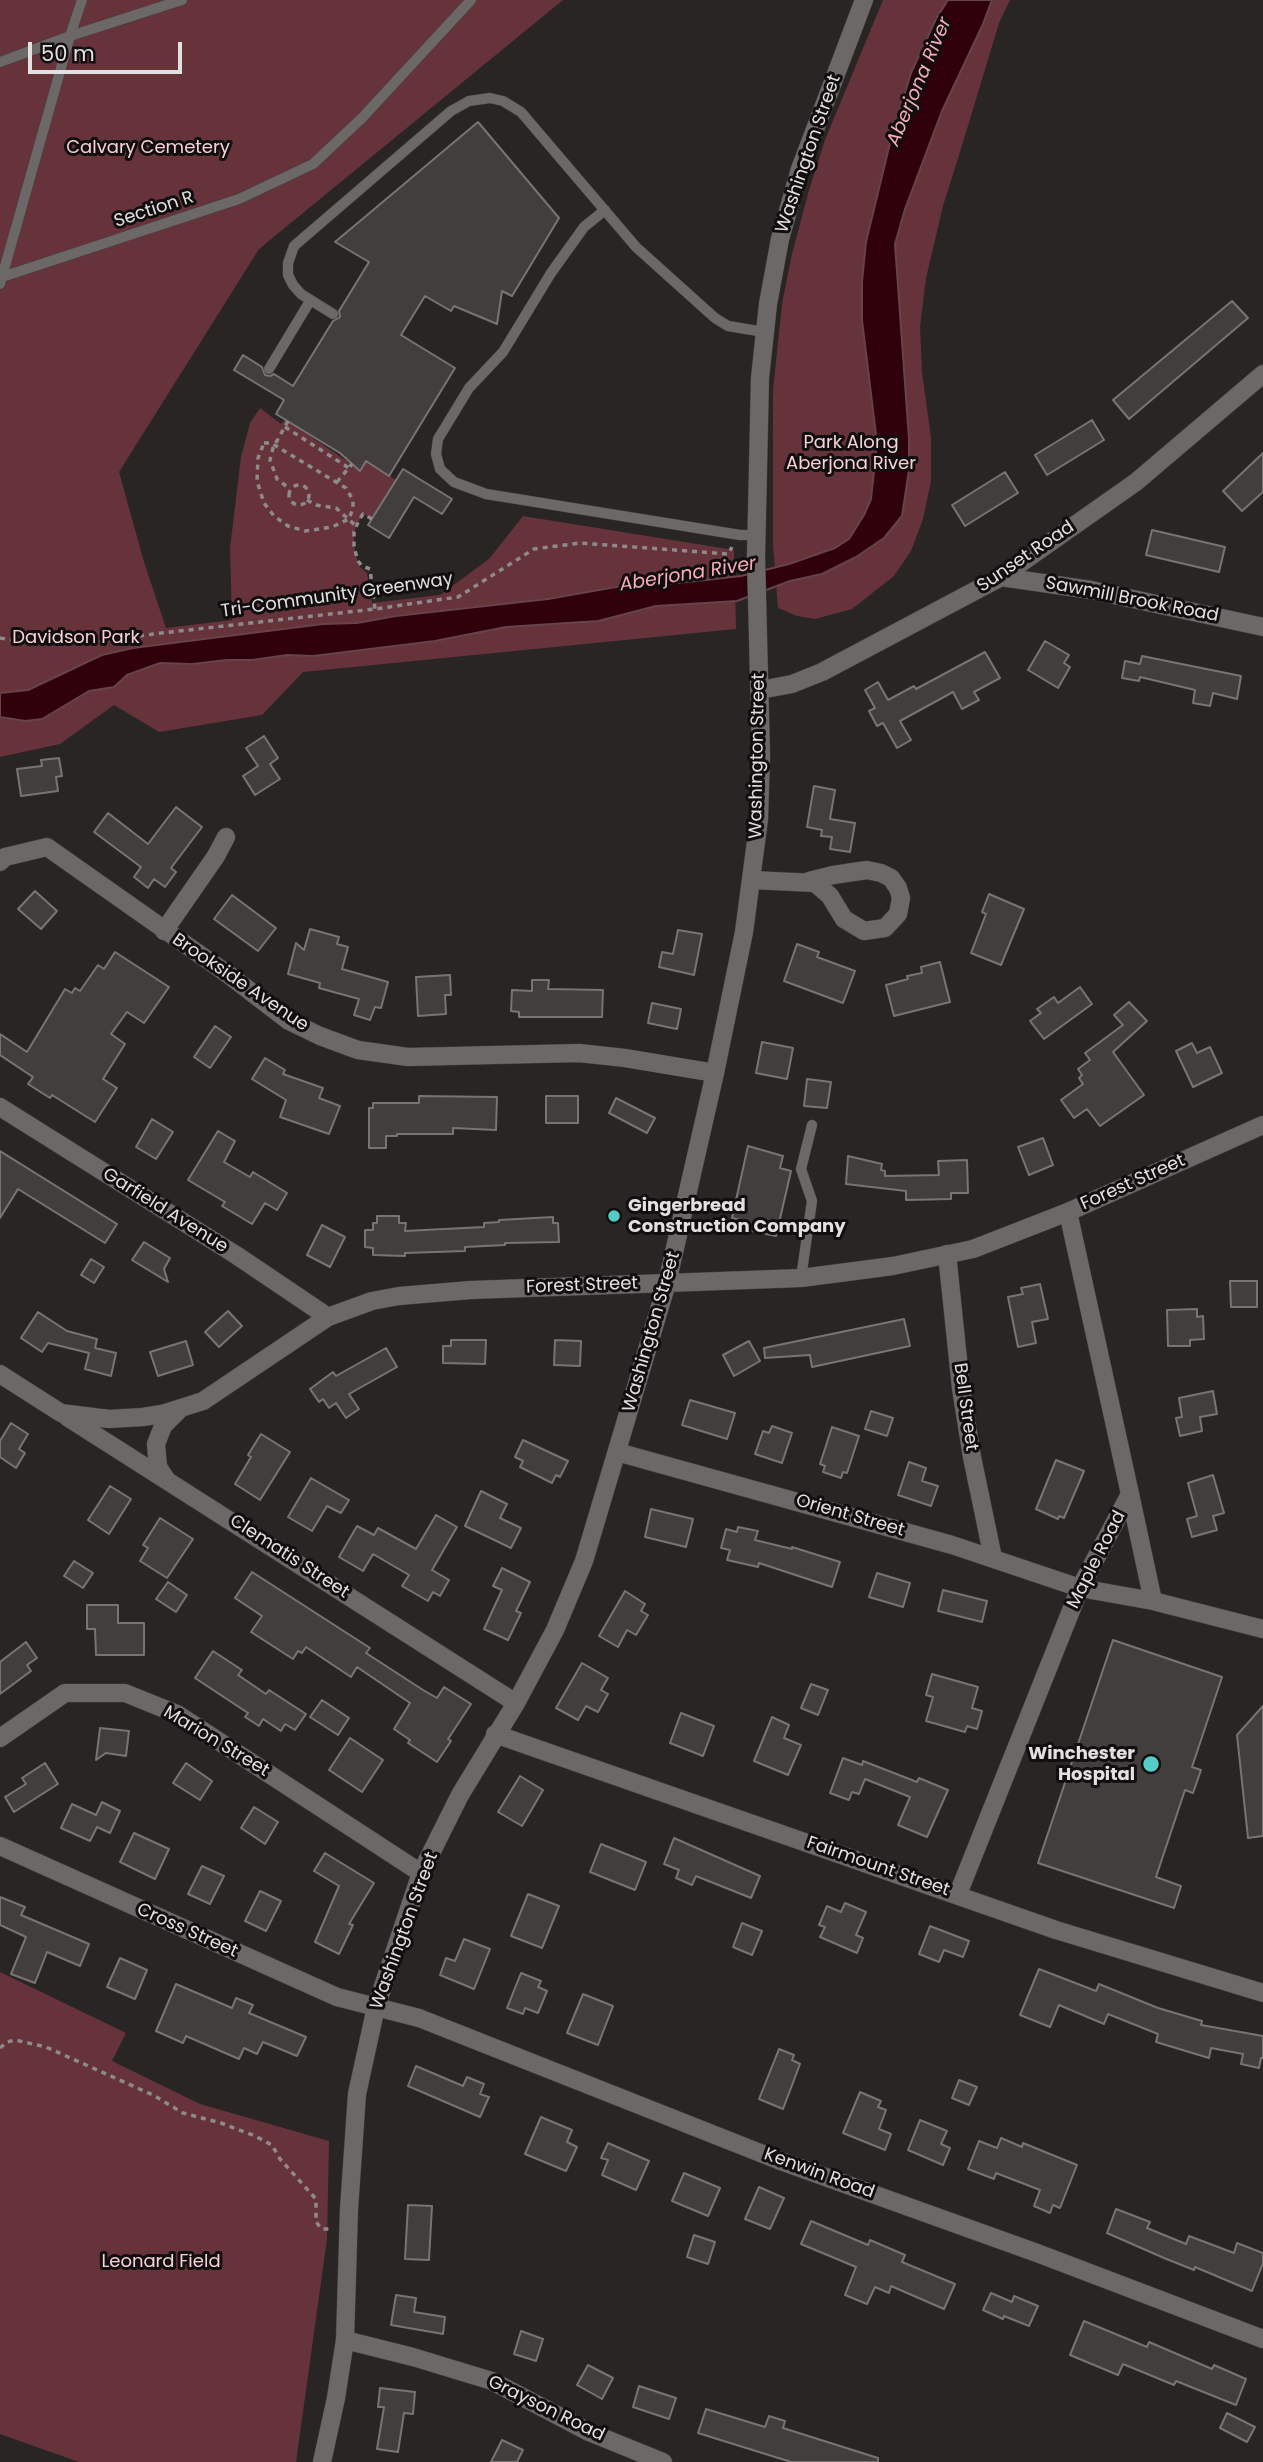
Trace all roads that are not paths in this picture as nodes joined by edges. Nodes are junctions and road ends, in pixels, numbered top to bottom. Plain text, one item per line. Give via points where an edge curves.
1 (82, 0) edge
2 (182, 0) edge
3 (471, 0) edge
4 (864, 0) edge
5 (70, 36) junction
6 (0, 62) edge
7 (605, 210) junction
8 (1, 281) edge
9 (310, 301) junction
10 (333, 314) dead end
11 (764, 332) junction
12 (269, 369) dead end
13 (1263, 374) edge
14 (748, 535) junction
15 (1001, 577) junction
16 (1263, 627) edge
17 (760, 690) junction
18 (226, 837) dead end
19 (0, 862) edge
20 (752, 880) junction
21 (809, 881) junction
22 (164, 931) junction
23 (715, 1073) junction
24 (0, 1107) edge
25 (812, 1125) dead end
26 (1263, 1125) edge
27 (1068, 1212) junction
28 (947, 1254) junction
29 (801, 1278) junction
30 (667, 1283) junction
31 (328, 1317) junction
32 (0, 1374) edge
33 (180, 1409) junction
34 (61, 1413) junction
35 (617, 1452) junction
36 (166, 1479) junction
37 (1130, 1494) junction
38 (993, 1559) junction
39 (1080, 1588) junction
40 (1153, 1601) junction
41 (1263, 1629) edge
42 (516, 1703) junction
43 (495, 1734) junction
44 (0, 1738) edge
45 (0, 1846) edge
46 (421, 1873) junction
47 (958, 1894) junction
48 (1263, 1993) edge
49 (376, 2007) junction
50 (1263, 2339) edge
51 (345, 2340) junction
52 (322, 2462) edge
53 (663, 2462) edge

1 - 5 lane
2 - 5 lane
3 - 8 lane, Section R via 313,164 239,199
4 - 11 street, Washington Street via 792,193
5 - 6 lane
5 - 8 lane
7 - 9 lane via 521,112 497,99 469,101 451,111 297,242 289,257 288,275
7 - 11 lane via 643,253 718,321
7 - 14 lane via 584,227 503,352 469,388 438,439 436,459 446,477 486,494
9 - 10 lane
9 - 12 lane
11 - 14 street, Washington Street
13 - 15 street, Sunset Road via 1136,482
14 - 17 street, Washington Street via 756,557
15 - 16 street, Sawmill Brook Road via 1091,590
15 - 17 street, Sunset Road via 822,673
17 - 20 street, Washington Street via 761,788
18 - 22 street
19 - 22 street, Brookside Avenue via 47,847
20 - 21 street
20 - 23 street, Washington Street
21 - 21 street via 826,892 844,919 857,929 885,928 898,914 898,888 881,873 867,870
22 - 23 street, Brookside Avenue via 297,1025 358,1050 408,1057 579,1053
23 - 30 street, Washington Street
24 - 31 street, Garfield Avenue
25 - 29 lane via 801,1169 812,1201
26 - 27 street, Forest Street
27 - 28 street, Forest Street via 974,1249
27 - 37 street, Maple Road
28 - 29 street, Forest Street
28 - 38 street, Bell Street via 961,1388
29 - 30 street, Forest Street
30 - 31 street, Forest Street via 419,1294 372,1301
30 - 35 street, Washington Street
31 - 33 street, Forest Street via 203,1401
32 - 34 street, Forest Street
33 - 34 street, Forest Street via 126,1419
33 - 36 street via 166,1422 156,1444 158,1467
34 - 36 street, Clematis Street
35 - 38 street, Orient Street
35 - 42 street, Washington Street via 584,1560 555,1630
36 - 42 street, Clematis Street
37 - 39 street, Maple Road
37 - 40 street
38 - 39 street, Orient Street
39 - 40 street, Orient Street
39 - 47 street, Maple Road
40 - 41 street, Orient Street
42 - 43 street, Washington Street
43 - 46 street, Washington Street
43 - 47 street, Fairmount Street
44 - 46 street, Marion Street via 65,1693 125,1693 177,1714
45 - 49 street, Cross Street via 337,1997
46 - 49 street, Washington Street
47 - 48 street, Fairmount Street via 1056,1930
49 - 50 street, Kenwin Road via 419,2018 778,2160
49 - 51 street, Washington Street via 357,2094
51 - 52 street, Washington Street
51 - 53 street, Grayson Road via 492,2381 589,2432

